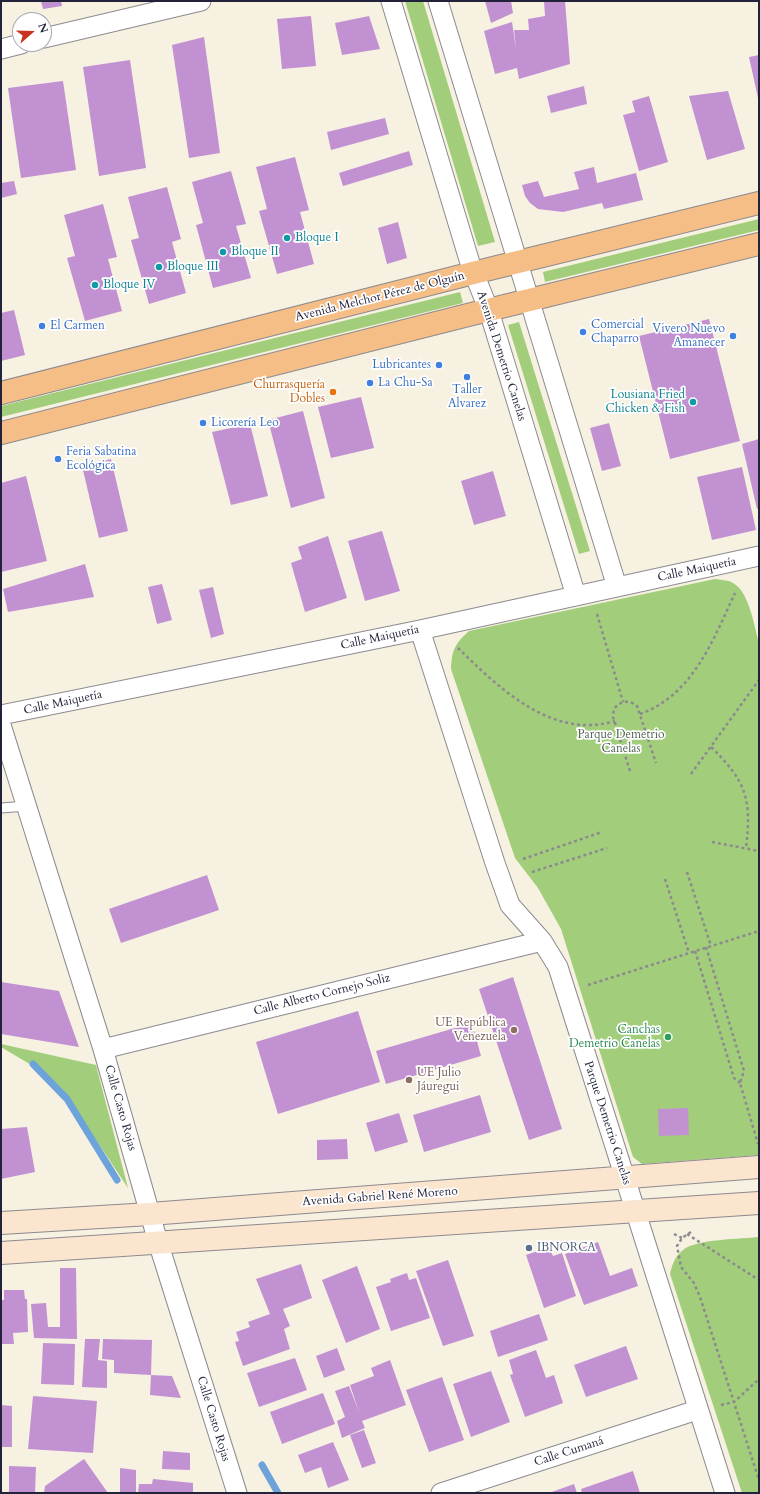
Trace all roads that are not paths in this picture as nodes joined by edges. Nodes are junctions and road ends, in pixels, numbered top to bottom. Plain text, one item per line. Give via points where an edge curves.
1 (201, 1) edge
2 (391, 1) edge
3 (438, 1) edge
4 (52, 36) edge
5 (12, 46) edge
6 (1, 49) edge
7 (759, 203) edge
8 (759, 244) edge
9 (518, 262) junction
10 (473, 273) junction
11 (530, 299) junction
12 (489, 311) junction
13 (1, 393) edge
14 (1, 433) edge
15 (758, 562) edge
16 (617, 587) junction
17 (576, 596) junction
18 (420, 630) junction
19 (1, 715) edge
20 (1, 725) edge
21 (27, 806) junction
22 (1, 808) edge
23 (542, 941) junction
24 (103, 1049) junction
25 (759, 1166) edge
26 (625, 1178) junction
27 (759, 1203) edge
28 (635, 1212) junction
29 (150, 1214) junction
30 (1, 1223) edge
31 (158, 1242) junction
32 (1, 1253) edge
33 (697, 1410) junction
34 (236, 1493) edge
35 (441, 1493) edge
36 (725, 1493) edge

1 - 4 street
2 - 10 street, Avenida Demetrio Canelas
3 - 9 street
5 - 6 street
7 - 9 highway, Avenida Melchor Pérez de Olguín
8 - 11 highway
9 - 10 highway, Avenida Melchor Pérez de Olguín
9 - 11 street
10 - 12 street, Avenida Demetrio Canelas
10 - 13 highway, Avenida Melchor Pérez de Olguín
11 - 12 highway
11 - 16 street
12 - 14 highway
12 - 17 street, Avenida Demetrio Canelas
15 - 16 street, Calle Maiquetía
16 - 17 street, Calle Maiquetía
17 - 18 street, Calle Maiquetía
18 - 19 street, Calle Maiquetía
18 - 23 street, Parque Demetrio Canelas via 510,905
20 - 21 street, Calle Casto Rojas
21 - 22 lane
21 - 24 street, Calle Casto Rojas
23 - 24 street, Calle Alberto Cornejo Soliz
23 - 26 street, Parque Demetrio Canelas via 558,967
24 - 29 street, Calle Casto Rojas
25 - 26 street, Avenida Gabriel René Moreno
26 - 28 street, Parque Demetrio Canelas
26 - 29 street, Avenida Gabriel René Moreno
27 - 28 street
28 - 31 street
28 - 33 street, Parque Demetrio Canelas
29 - 30 street, Avenida Gabriel René Moreno
29 - 31 street, Calle Casto Rojas
31 - 32 street
31 - 34 street, Calle Casto Rojas
33 - 35 street, Calle Cumaná
33 - 36 street, Parque Demetrio Canelas

